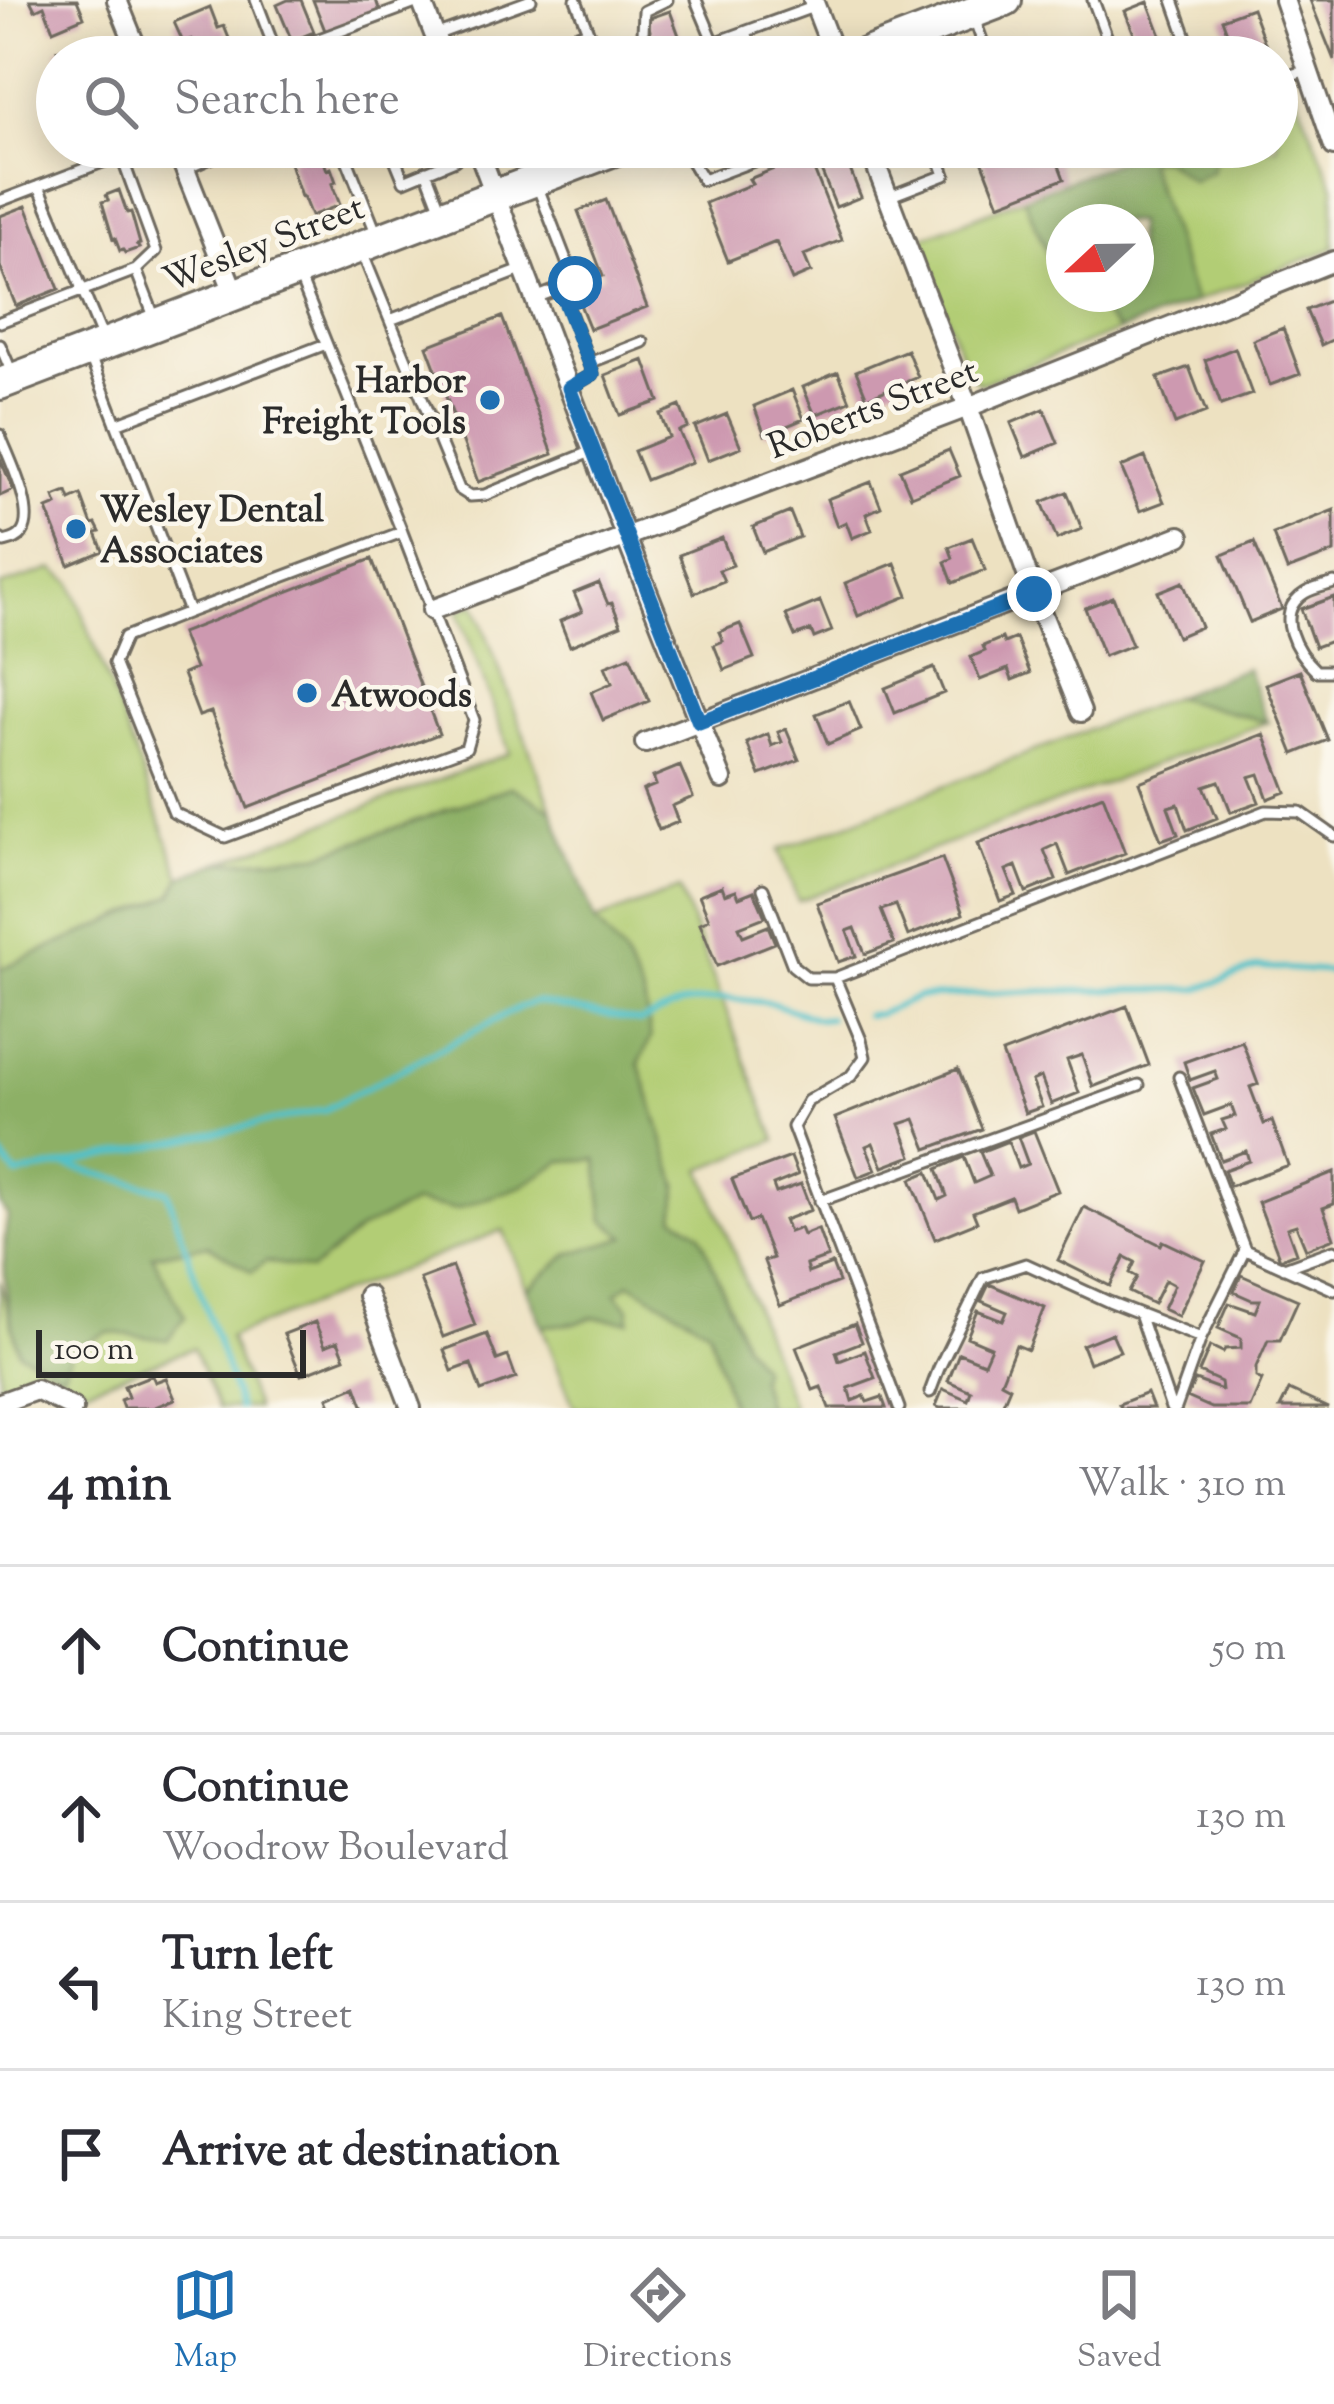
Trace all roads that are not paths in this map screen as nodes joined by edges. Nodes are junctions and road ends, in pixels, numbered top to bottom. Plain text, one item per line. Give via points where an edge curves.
1 (117, 0) edge
2 (256, 0) edge
3 (421, 0) edge
4 (532, 0) edge
5 (576, 0) edge
6 (668, 0) edge
7 (696, 0) edge
8 (792, 0) edge
9 (1006, 0) edge
10 (1093, 0) edge
11 (1173, 0) edge
12 (1284, 0) edge
13 (809, 6) edge
14 (972, 13) junction
15 (588, 31) junction
16 (746, 32) junction
17 (435, 35) joint
18 (132, 36) edge
19 (270, 36) edge
20 (326, 36) edge
21 (575, 36) edge
22 (590, 36) edge
23 (644, 36) edge
24 (712, 36) edge
25 (735, 36) edge
26 (747, 36) edge
27 (824, 36) edge
28 (912, 36) edge
29 (980, 36) edge
30 (1106, 36) edge
31 (1186, 36) edge
32 (1296, 36) edge
33 (1298, 41) edge
34 (1308, 70) junction
35 (1298, 73) edge
36 (1334, 146) edge
37 (87, 168) edge
38 (126, 168) edge
39 (189, 168) edge
40 (348, 168) edge
41 (399, 168) edge
42 (434, 168) edge
43 (485, 168) edge
44 (567, 168) edge
45 (696, 168) edge
46 (730, 168) edge
47 (877, 168) edge
48 (942, 168) edge
49 (185, 170) joint
50 (426, 171) junction
51 (535, 180) junction
52 (39, 186) junction
53 (496, 195) junction
54 (888, 196) junction
55 (0, 201) edge
56 (443, 215) junction
57 (370, 243) junction
58 (1334, 260) edge
59 (524, 269) junction
60 (136, 270) junction
61 (297, 271) junction
62 (560, 289) junction
63 (83, 290) junction
64 (235, 295) junction
65 (535, 298) junction
66 (390, 320) junction
67 (0, 322) edge
68 (158, 324) junction
69 (643, 343) dead end
70 (326, 344) junction
71 (0, 345) edge
72 (96, 348) junction
73 (585, 351) junction
74 (560, 363) junction
75 (591, 369) junction
76 (7, 382) edge
77 (569, 388) junction
78 (968, 407) junction
79 (116, 424) junction
80 (0, 435) edge
81 (593, 451) junction
82 (402, 532) junction
83 (625, 535) junction
84 (1180, 536) dead end
85 (0, 539) edge
86 (1334, 583) edge
87 (1034, 594) junction
88 (431, 610) junction
89 (189, 612) junction
90 (1334, 671) edge
91 (1081, 712) dead end
92 (699, 722) junction
93 (644, 743) dead end
94 (722, 779) dead end
95 (1334, 836) edge
96 (763, 889) dead end
97 (835, 978) junction
98 (1179, 1077) dead end
99 (1139, 1085) dead end
100 (820, 1201) junction
101 (1245, 1250) junction
102 (1334, 1250) edge
103 (1284, 1268) junction
104 (1334, 1290) edge
105 (368, 1296) dead end
106 (1139, 1314) junction
107 (1201, 1338) junction
108 (930, 1393) dead end
109 (0, 1403) edge
110 (72, 1407) edge
111 (411, 1408) edge
112 (899, 1408) edge
113 (1173, 1408) edge

1 - 18 street
2 - 19 lane
3 - 17 street
3 - 20 lane
4 - 17 lane
5 - 15 lane
6 - 23 lane via 644,10
7 - 24 lane
8 - 13 lane
9 - 14 main road
10 - 30 lane
11 - 31 lane
12 - 32 street
13 - 16 lane
13 - 27 street
14 - 28 main road
14 - 29 lane
15 - 21 lane
15 - 22 lane
16 - 25 lane
16 - 26 lane
33 - 34 street
34 - 35 lane
34 - 36 street
37 - 52 lane
38 - 60 lane via 156,251
39 - 49 lane
40 - 57 lane
41 - 50 lane via 404,181
42 - 50 lane
43 - 53 street
44 - 51 main road, Wesley Street
45 - 46 lane via 703,180
47 - 54 street
48 - 54 lane via 945,175
49 - 64 street
50 - 56 lane
51 - 53 main road, Wesley Street
51 - 62 lane via 575,283
52 - 55 lane
52 - 63 lane
53 - 56 main road, Wesley Street
53 - 59 street
54 - 78 street
56 - 57 main road, Wesley Street
57 - 61 main road, Wesley Street
57 - 66 lane
58 - 78 street, Roberts Street
59 - 65 street
59 - 66 lane
60 - 63 lane
60 - 68 lane
61 - 64 main road, Wesley Street
61 - 70 lane
62 - 65 lane
62 - 73 lane
63 - 67 lane
63 - 72 lane
64 - 68 main road, Wesley Street
65 - 74 street
66 - 81 lane via 459,489 485,495
68 - 72 main road, Wesley Street
69 - 75 lane
70 - 79 lane
70 - 82 lane
71 - 76 lane
72 - 76 main road, Wesley Street
72 - 79 lane
73 - 74 lane
73 - 75 lane
74 - 77 street
75 - 77 lane
77 - 81 street
78 - 83 street, Roberts Street
78 - 87 street
79 - 89 lane
80 - 85 lane via 26,519 15,539
81 - 83 street
82 - 88 lane
82 - 89 lane
83 - 88 street, Roberts Street
83 - 92 street
84 - 87 street
86 - 90 lane via 1301,595 1290,634 1316,671
87 - 91 street
87 - 92 street
88 - 89 lane via 474,721 466,748 224,837 174,813 114,663 125,637
92 - 93 street
92 - 94 street
95 - 97 lane via 1300,812 1266,811
96 - 97 lane via 793,967 808,978
97 - 100 lane via 865,1057 851,1076 808,1101 793,1127
98 - 101 lane
99 - 100 lane
100 - 112 lane
101 - 103 lane
101 - 107 lane
102 - 103 lane
103 - 104 lane
105 - 111 street
106 - 107 lane
106 - 108 lane via 1026,1264 983,1278
106 - 113 lane
107 - 113 lane
109 - 110 street via 36,1390

